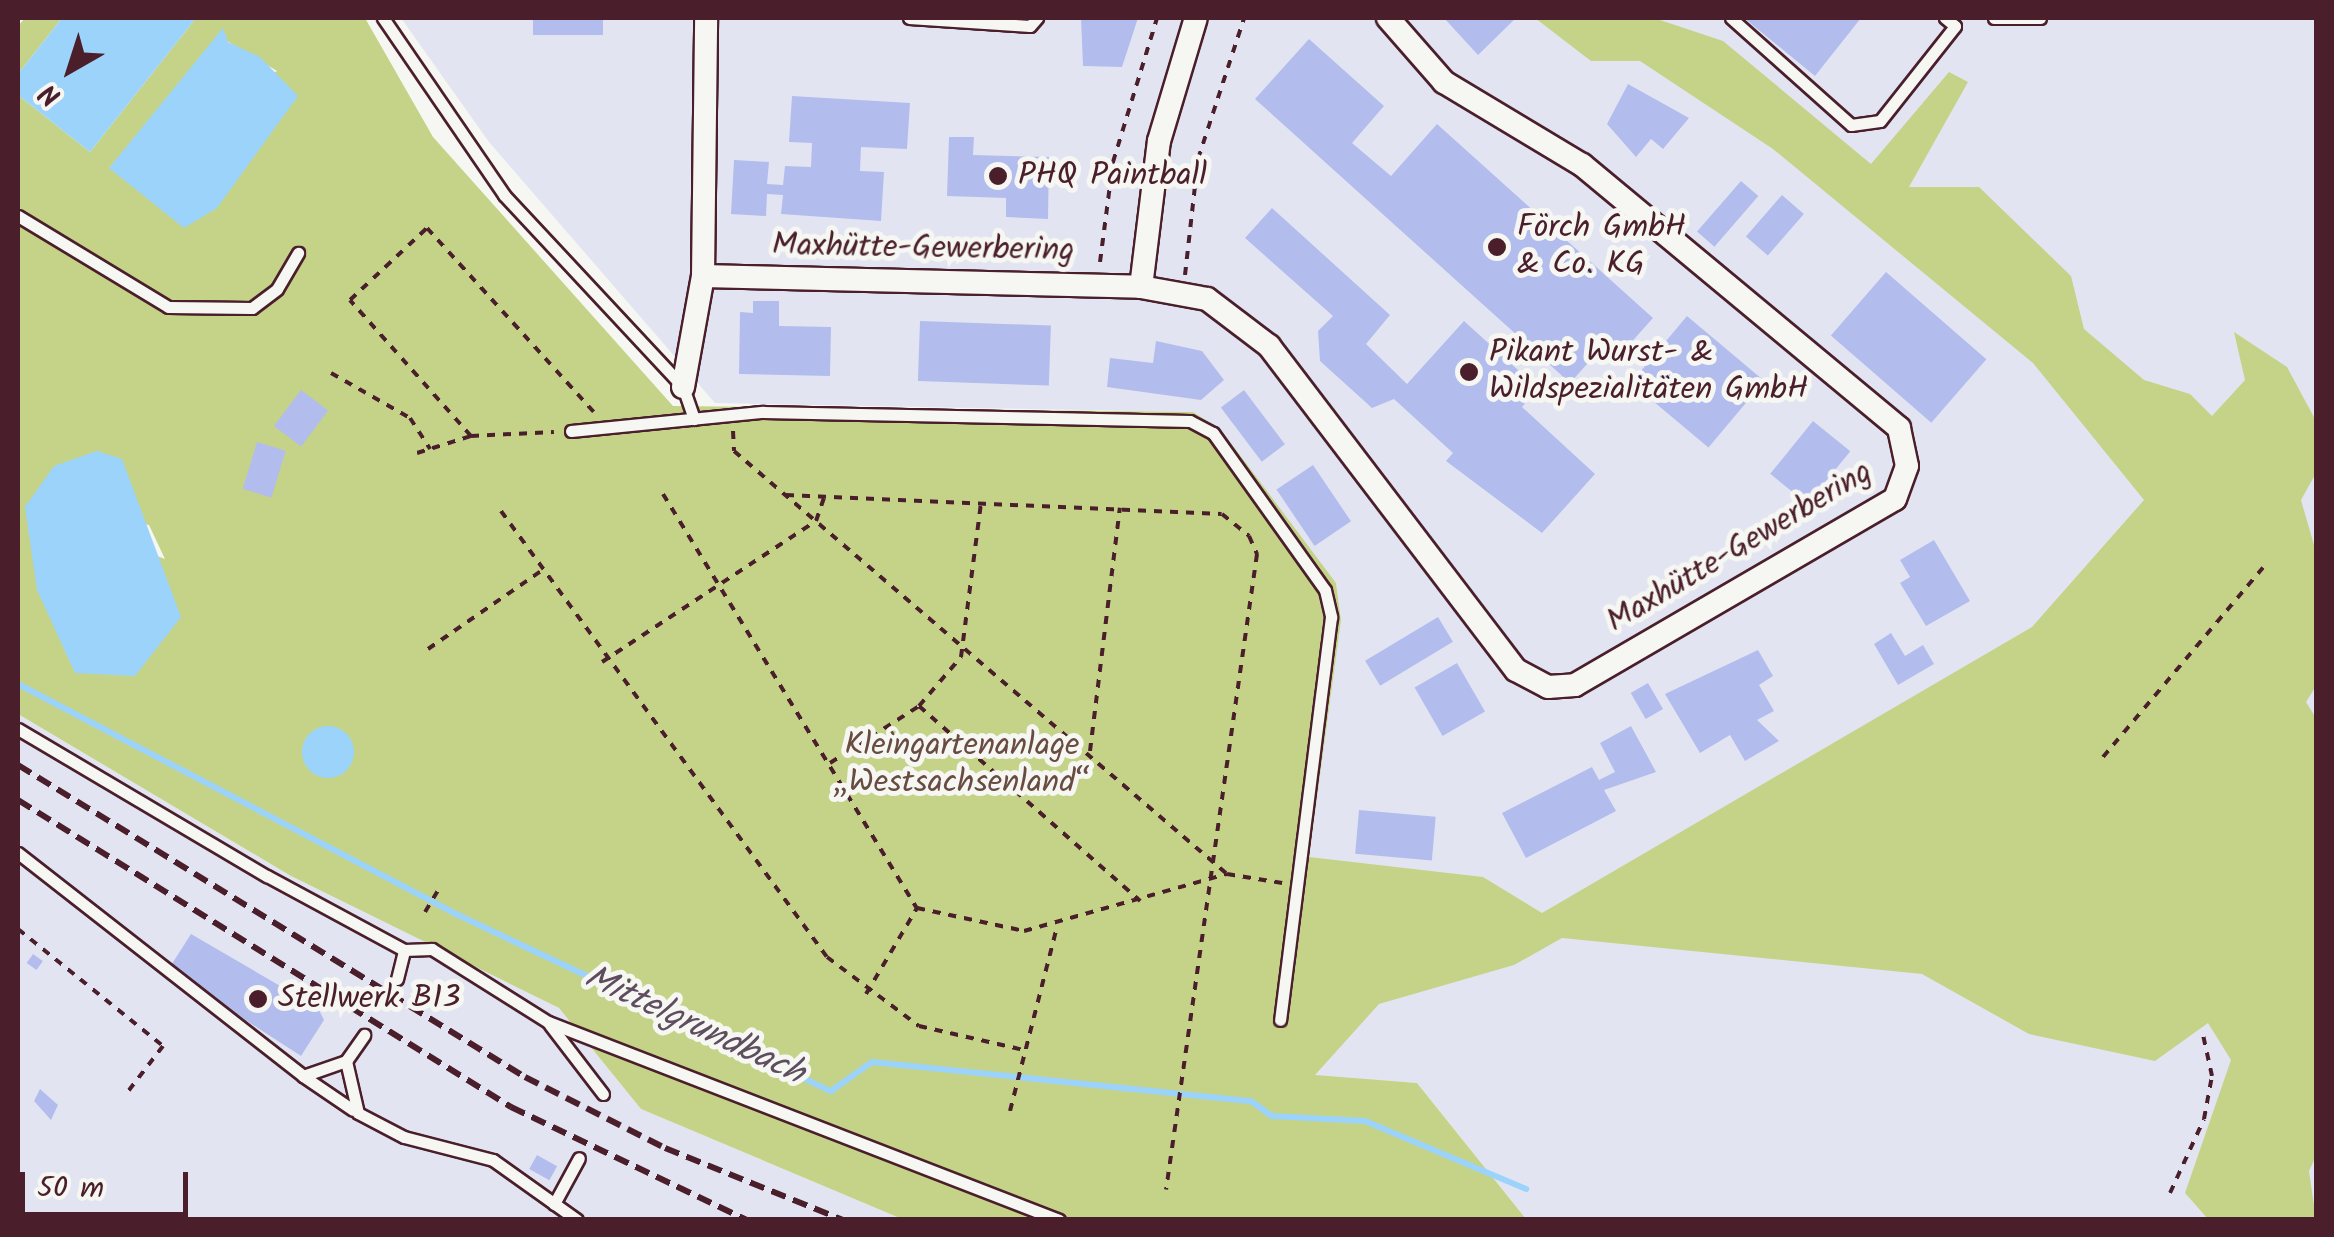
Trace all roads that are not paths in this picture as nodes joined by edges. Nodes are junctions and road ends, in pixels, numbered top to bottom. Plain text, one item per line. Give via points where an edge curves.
1 (384, 18) edge
2 (706, 18) edge
3 (910, 18) edge
4 (1037, 18) edge
5 (1196, 18) edge
6 (1388, 18) edge
7 (1731, 18) edge
8 (1994, 18) edge
9 (2040, 18) edge
10 (1954, 20) edge
11 (18, 216) edge
12 (298, 252) dead end
13 (703, 276) junction
14 (1141, 287) junction
15 (682, 387) junction
16 (694, 420) junction
17 (571, 431) road end
18 (18, 729) edge
19 (18, 853) edge
20 (404, 950) junction
21 (397, 979) dead end
22 (1280, 1020) dead end
23 (548, 1022) junction
24 (364, 1035) dead end
25 (346, 1061) junction
26 (303, 1076) junction
27 (603, 1094) dead end
28 (358, 1113) junction
29 (579, 1158) dead end
30 (554, 1204) junction
31 (577, 1220) edge
32 (1059, 1220) edge

1 - 15 lane via 504,195
2 - 13 street
3 - 4 lane via 1030,26
5 - 14 street via 1159,141
6 - 14 street, Maxhütte-Gewerbering via 1444,82 1582,165 1899,428 1907,466 1895,499 1575,684 1548,687 1516,670 1270,346 1228,310
7 - 10 lane via 1851,125 1880,120
8 - 9 lane
11 - 12 lane via 183,309 252,308
13 - 14 street, Maxhütte-Gewerbering
13 - 15 street
15 - 16 lane
16 - 17 lane
16 - 22 lane via 1190,421 1213,433 1325,590 1331,617
18 - 20 lane
19 - 26 lane via 164,977
20 - 21 lane
20 - 23 lane via 432,950
23 - 27 lane via 580,1052
23 - 32 lane
24 - 25 lane
25 - 26 lane
25 - 28 lane
26 - 28 lane
28 - 30 lane via 404,1137 493,1160
29 - 30 lane
30 - 31 lane

